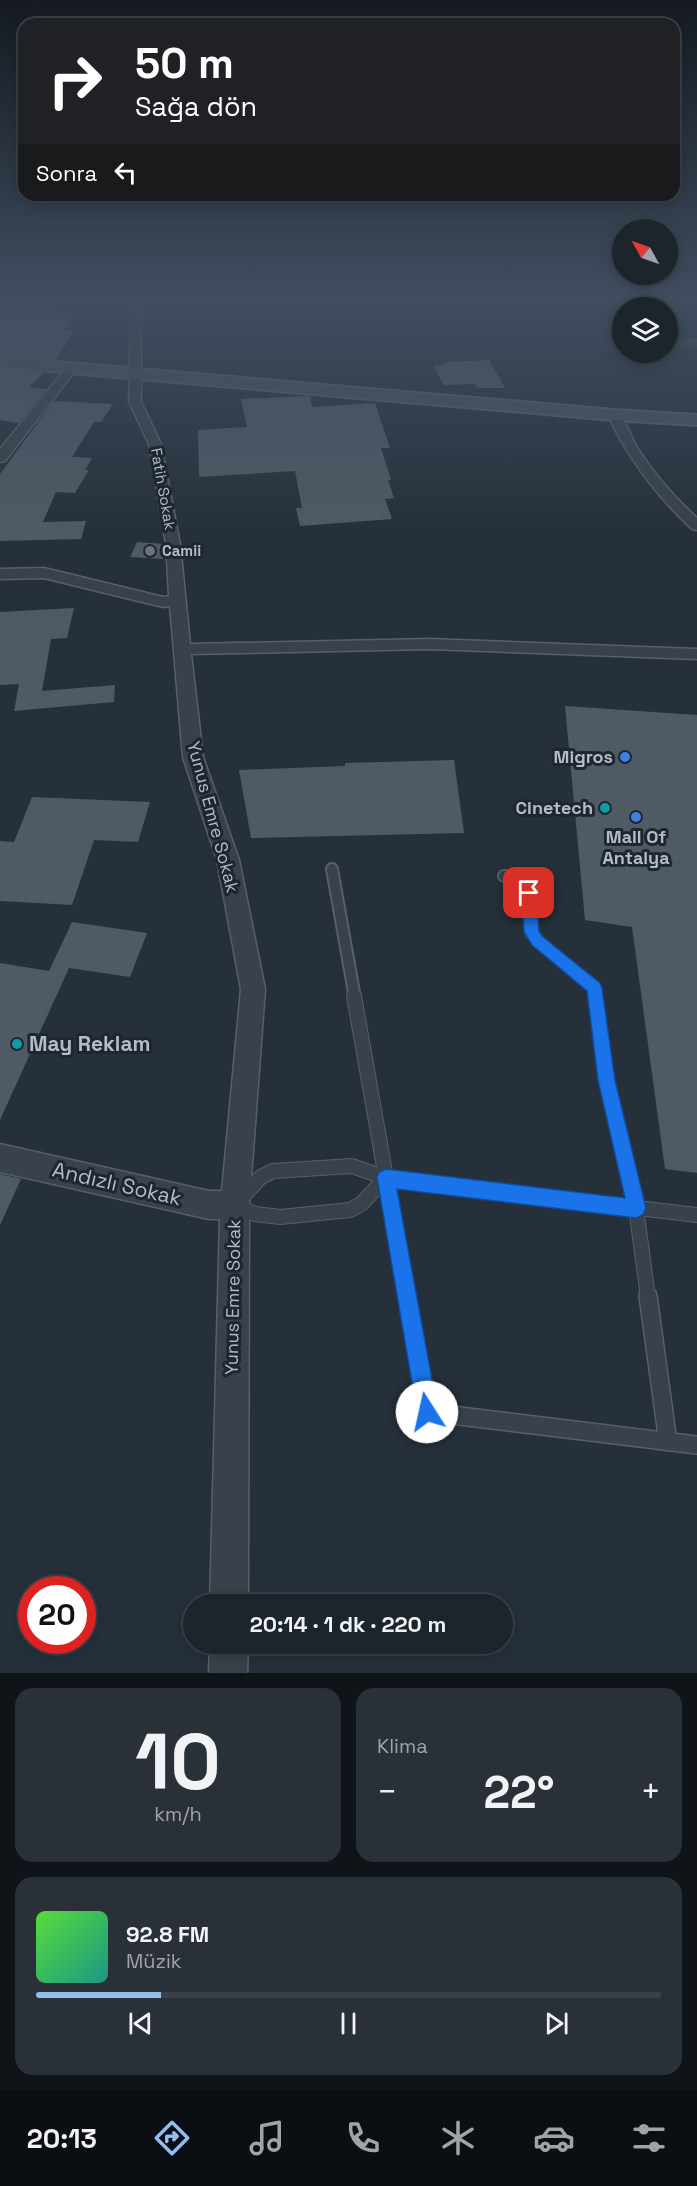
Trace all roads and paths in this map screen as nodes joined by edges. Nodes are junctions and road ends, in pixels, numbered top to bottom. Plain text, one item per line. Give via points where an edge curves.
1 (65, 376) edge
2 (135, 376) edge
3 (169, 376) edge
4 (614, 416) junction
5 (697, 420) edge
6 (0, 458) edge
7 (697, 526) edge
8 (0, 574) edge
9 (179, 600) junction
10 (182, 650) junction
11 (697, 654) edge
12 (332, 869) dead end
13 (504, 876) dead end
14 (0, 1158) edge
15 (386, 1178) junction
16 (235, 1205) junction
17 (636, 1208) junction
18 (697, 1215) edge
19 (668, 1442) junction
20 (697, 1445) edge
21 (229, 1594) edge
22 (229, 1654) edge
23 (228, 1673) edge

1 - 6 street
2 - 9 street, Fatih Sokak via 135,402 155,444
3 - 4 street
4 - 5 street
4 - 7 street via 622,434 672,504
8 - 9 street via 44,573 163,602
9 - 10 street, Fatih Sokak
10 - 11 street via 430,644
10 - 16 street, Yunus Emre Sokak via 193,757 228,860 253,989
12 - 15 lane
13 - 17 lane via 528,877 531,932 594,988 607,1080
14 - 16 street, Andızlı Sokak via 209,1205
15 - 16 lane via 350,1210 280,1217 255,1214
15 - 16 lane via 352,1166 273,1171 261,1177
15 - 17 lane
15 - 19 lane via 427,1412
16 - 21 street, Yunus Emre Sokak
17 - 18 lane
17 - 19 lane
19 - 20 lane
22 - 23 street

